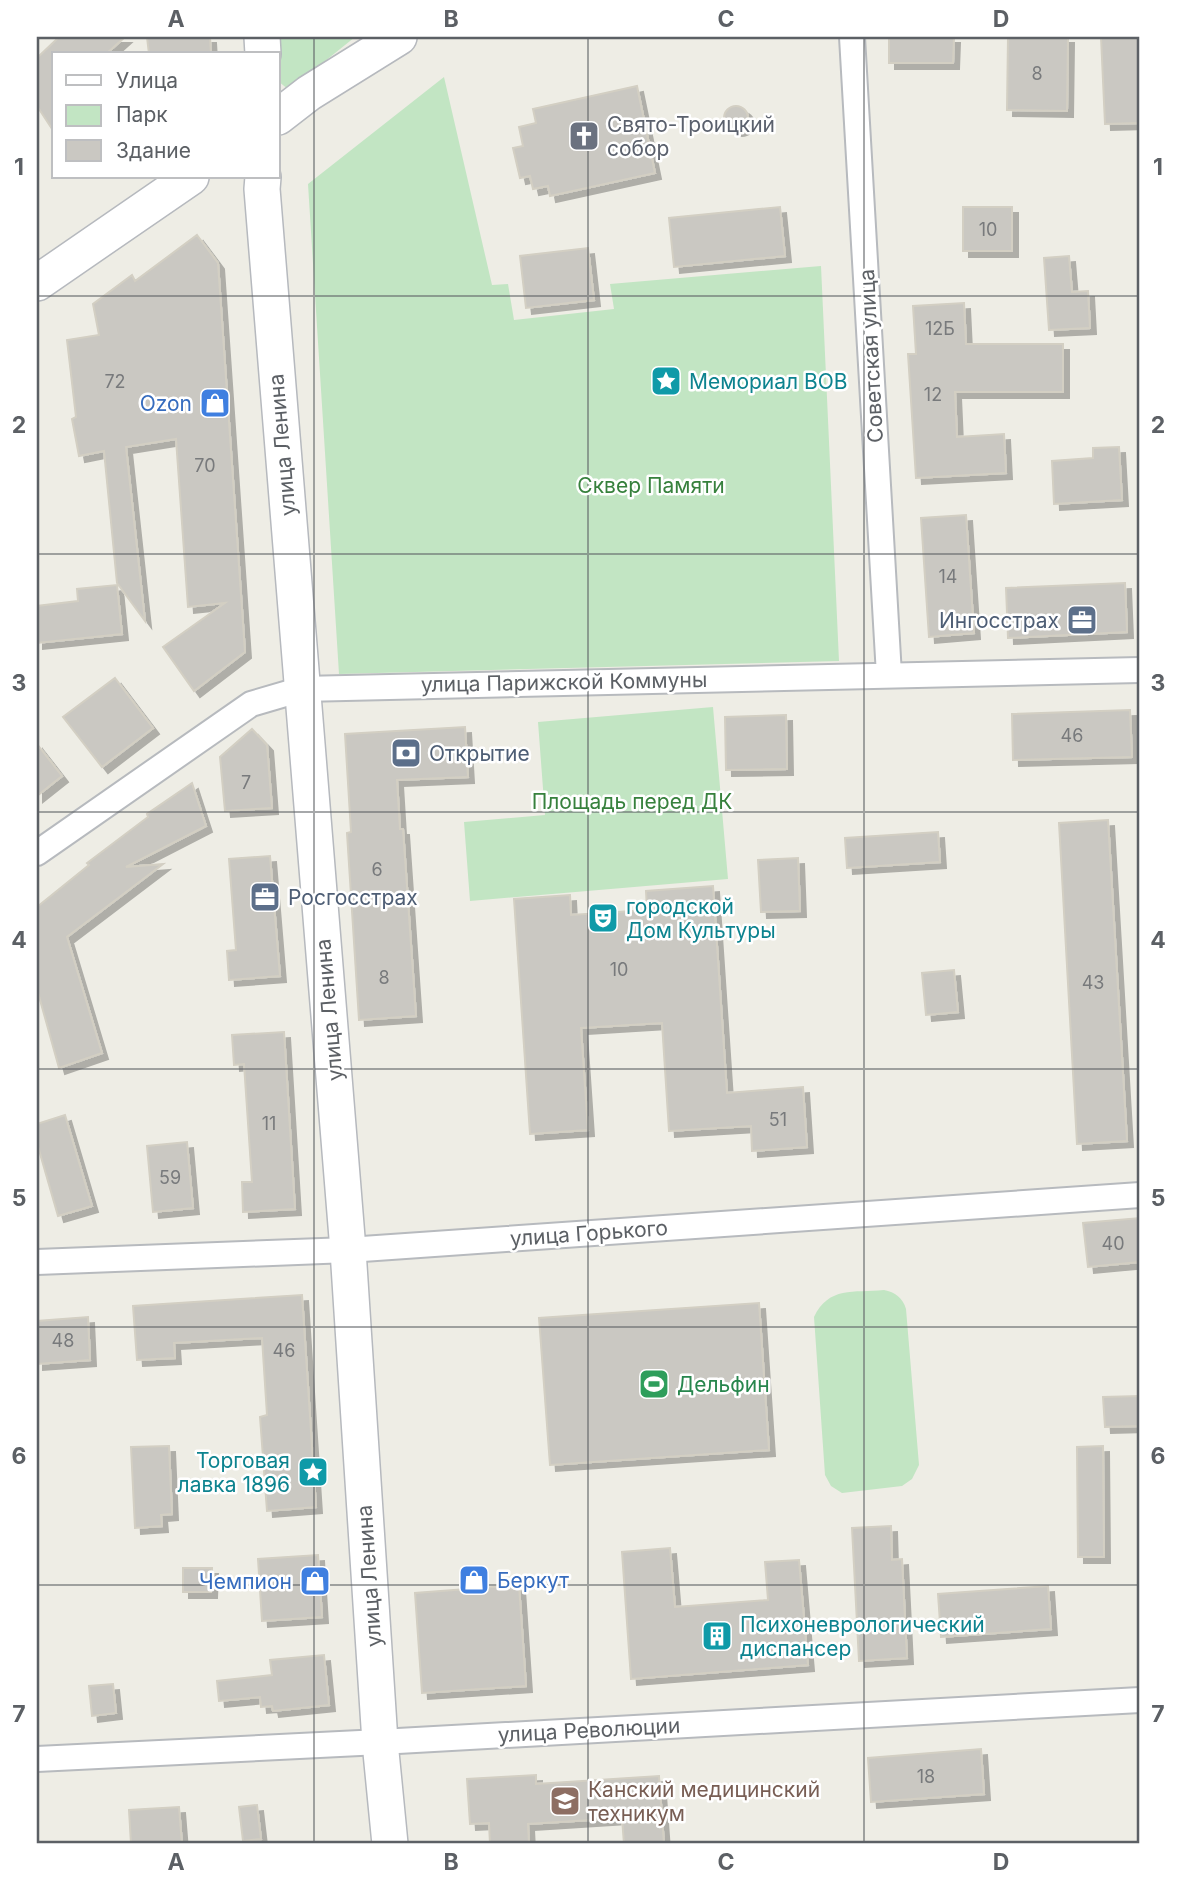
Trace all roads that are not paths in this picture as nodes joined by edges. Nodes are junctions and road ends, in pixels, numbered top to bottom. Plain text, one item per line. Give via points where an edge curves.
1 (399, 37) edge
2 (852, 37) edge
3 (280, 115) edge
4 (190, 178) edge
5 (263, 178) edge
6 (37, 283) edge
7 (1140, 670) edge
8 (889, 675) junction
9 (302, 689) junction
10 (37, 853) edge
11 (1140, 1195) edge
12 (348, 1250) junction
13 (37, 1262) edge
14 (1140, 1700) edge
15 (380, 1742) junction
16 (37, 1759) edge
17 (390, 1844) edge

1 - 3 street
2 - 8 street, Советская улица
4 - 6 street
5 - 9 street, улица Ленина
7 - 8 street, улица Парижской Коммуны
8 - 9 street, улица Парижской Коммуны
9 - 10 street, улица Парижской Коммуны via 251,704
9 - 12 street, улица Ленина
11 - 12 street, улица Горького
12 - 13 street, улица Горького
12 - 15 street, улица Ленина
14 - 15 street, улица Революции
15 - 16 street, улица Революции
15 - 17 street, улица Ленина

